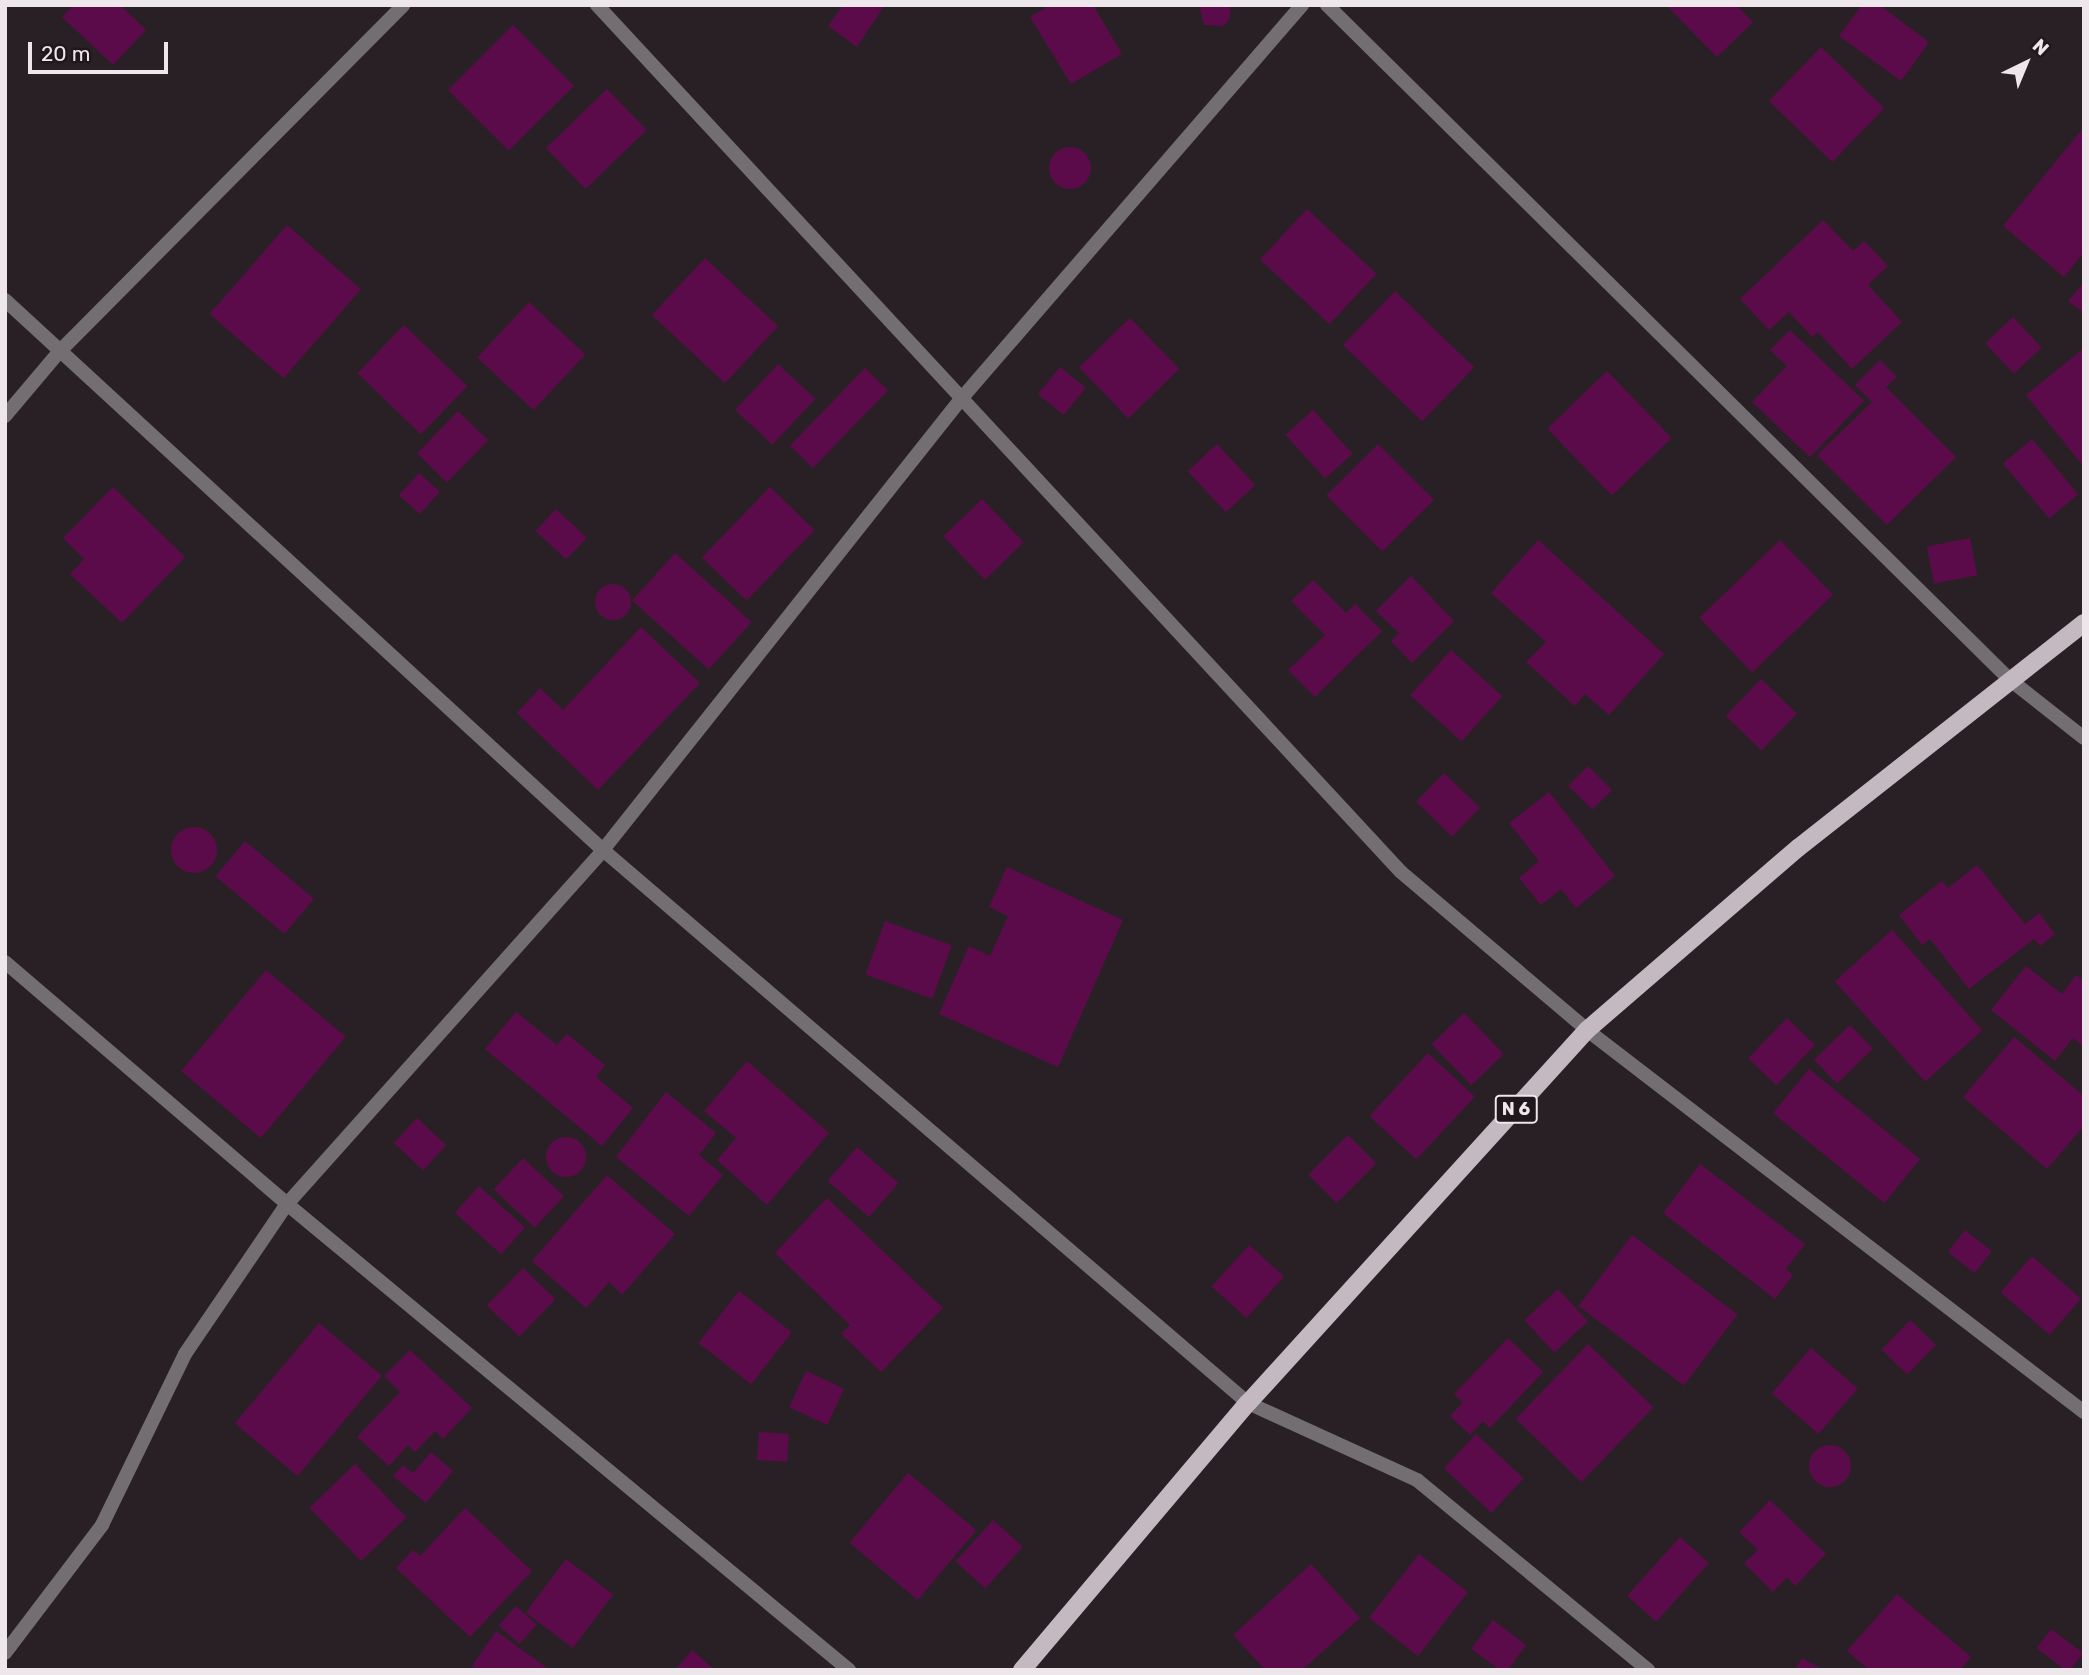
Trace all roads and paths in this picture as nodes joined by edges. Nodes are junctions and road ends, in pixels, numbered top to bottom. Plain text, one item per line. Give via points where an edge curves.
1 (403, 5) edge
2 (597, 5) edge
3 (1303, 5) edge
4 (1327, 5) edge
5 (5, 300) edge
6 (60, 351) junction
7 (961, 399) junction
8 (5, 416) edge
9 (2084, 623) edge
10 (2009, 679) junction
11 (2084, 738) edge
12 (603, 850) junction
13 (5, 962) edge
14 (1587, 1030) junction
15 (287, 1204) junction
16 (1248, 1403) junction
17 (2084, 1412) edge
18 (5, 1653) edge
19 (849, 1670) edge
20 (1021, 1670) edge
21 (1648, 1670) edge

1 - 6 street
2 - 7 street
3 - 7 street
4 - 10 street
5 - 6 street
6 - 8 street
6 - 12 street
7 - 12 street
7 - 14 street via 1401,872
9 - 10 main road, N 6
10 - 11 street
10 - 14 main road, N 6 via 1798,848
12 - 15 street
12 - 16 street
13 - 15 street
14 - 16 main road, N 6
14 - 17 street
15 - 18 street via 185,1354 102,1525
15 - 19 street
16 - 20 main road, N 6
16 - 21 street via 1417,1480

